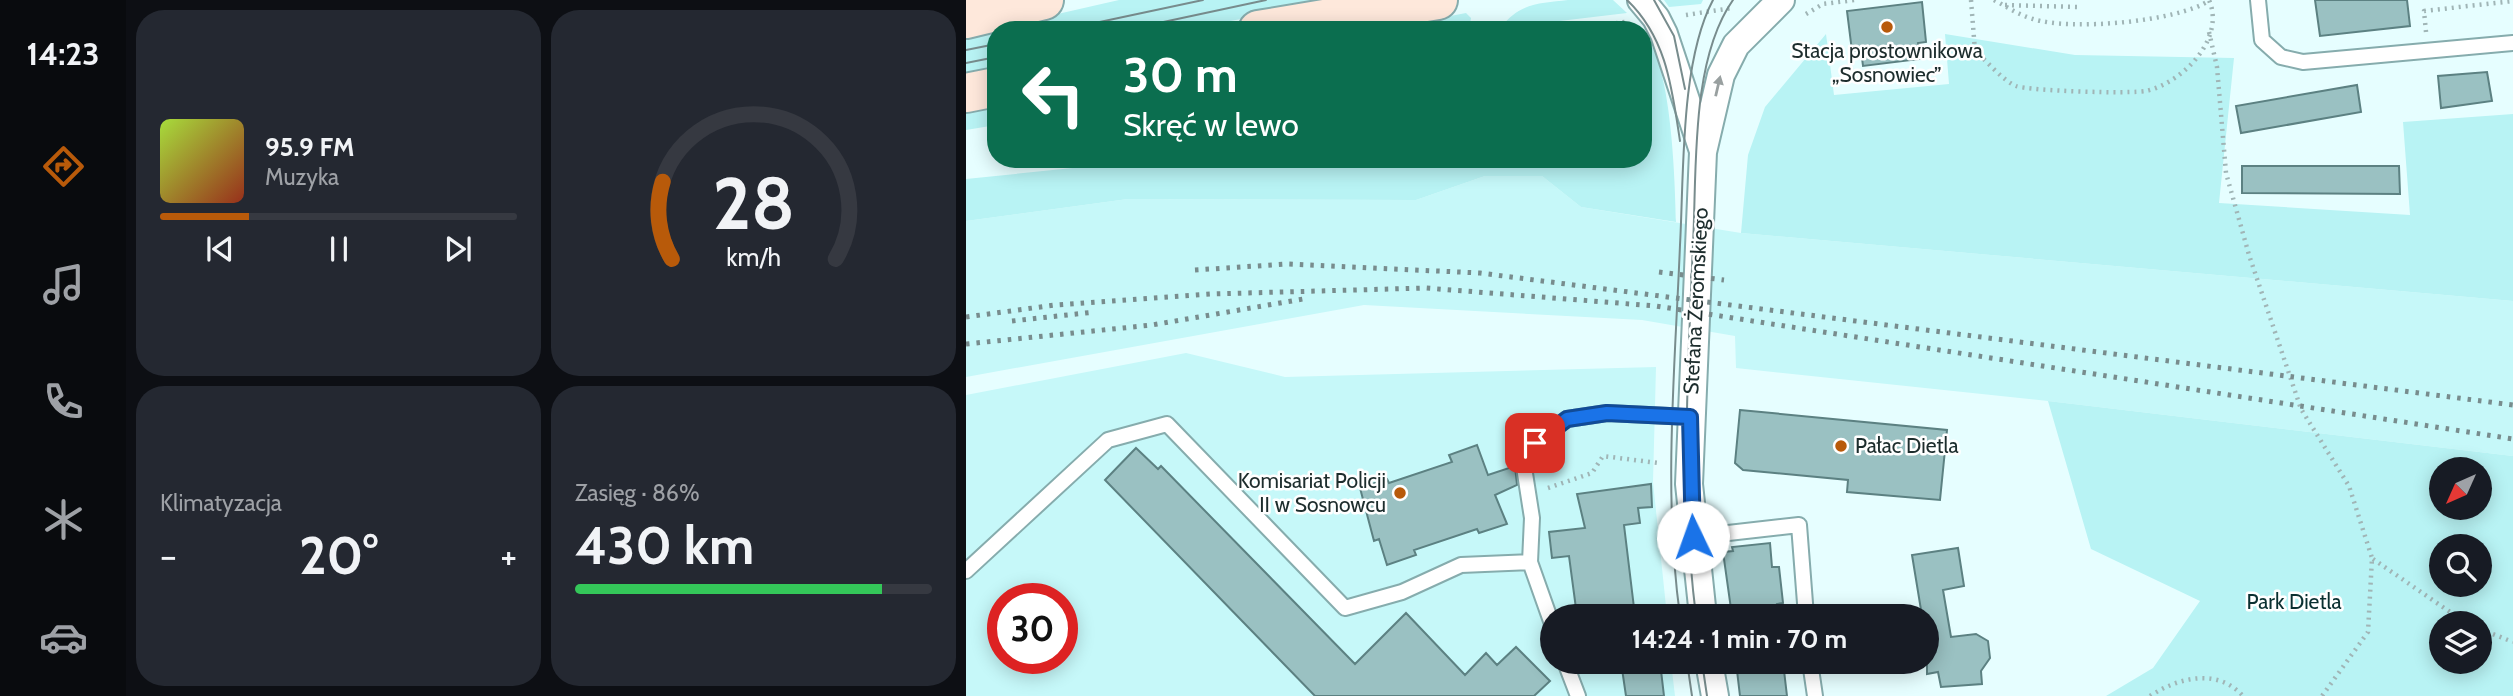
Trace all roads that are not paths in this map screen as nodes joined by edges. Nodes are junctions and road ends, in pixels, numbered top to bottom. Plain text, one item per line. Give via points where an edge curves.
1 (1044, 0) edge
2 (1438, 0) edge
3 (1641, 0) edge
4 (1781, 0) edge
5 (2259, 0) edge
6 (966, 19) edge
7 (1312, 21) edge
8 (2513, 43) edge
9 (987, 89) edge
10 (966, 93) edge
11 (1703, 152) junction
12 (1690, 417) junction
13 (1693, 537) junction
14 (1530, 562) junction
15 (966, 571) edge
16 (1545, 604) edge
17 (1701, 604) edge
18 (1805, 604) edge
19 (1570, 674) edge
20 (1712, 674) edge
21 (1812, 674) edge
22 (1578, 696) edge
23 (1715, 696) edge
24 (1815, 696) edge

1 - 6 main road
2 - 7 main road
3 - 11 street, Stefana Żeromskiego via 1664,34
11 -> 4 street, Stefana Żeromskiego via 1736,44
5 - 8 lane via 2262,40 2281,57 2303,62
9 - 10 main road
11 - 12 street, Stefana Żeromskiego
12 - 13 street, Stefana Żeromskiego
12 - 14 lane via 1607,413 1567,419 1535,443 1524,467 1532,518
13 - 17 street, Stefana Żeromskiego
13 - 18 lane via 1799,525
14 - 15 lane via 1461,565 1402,592 1345,608 1167,424 1108,440
14 - 16 lane
19 - 22 lane
20 - 23 street
21 - 24 lane

